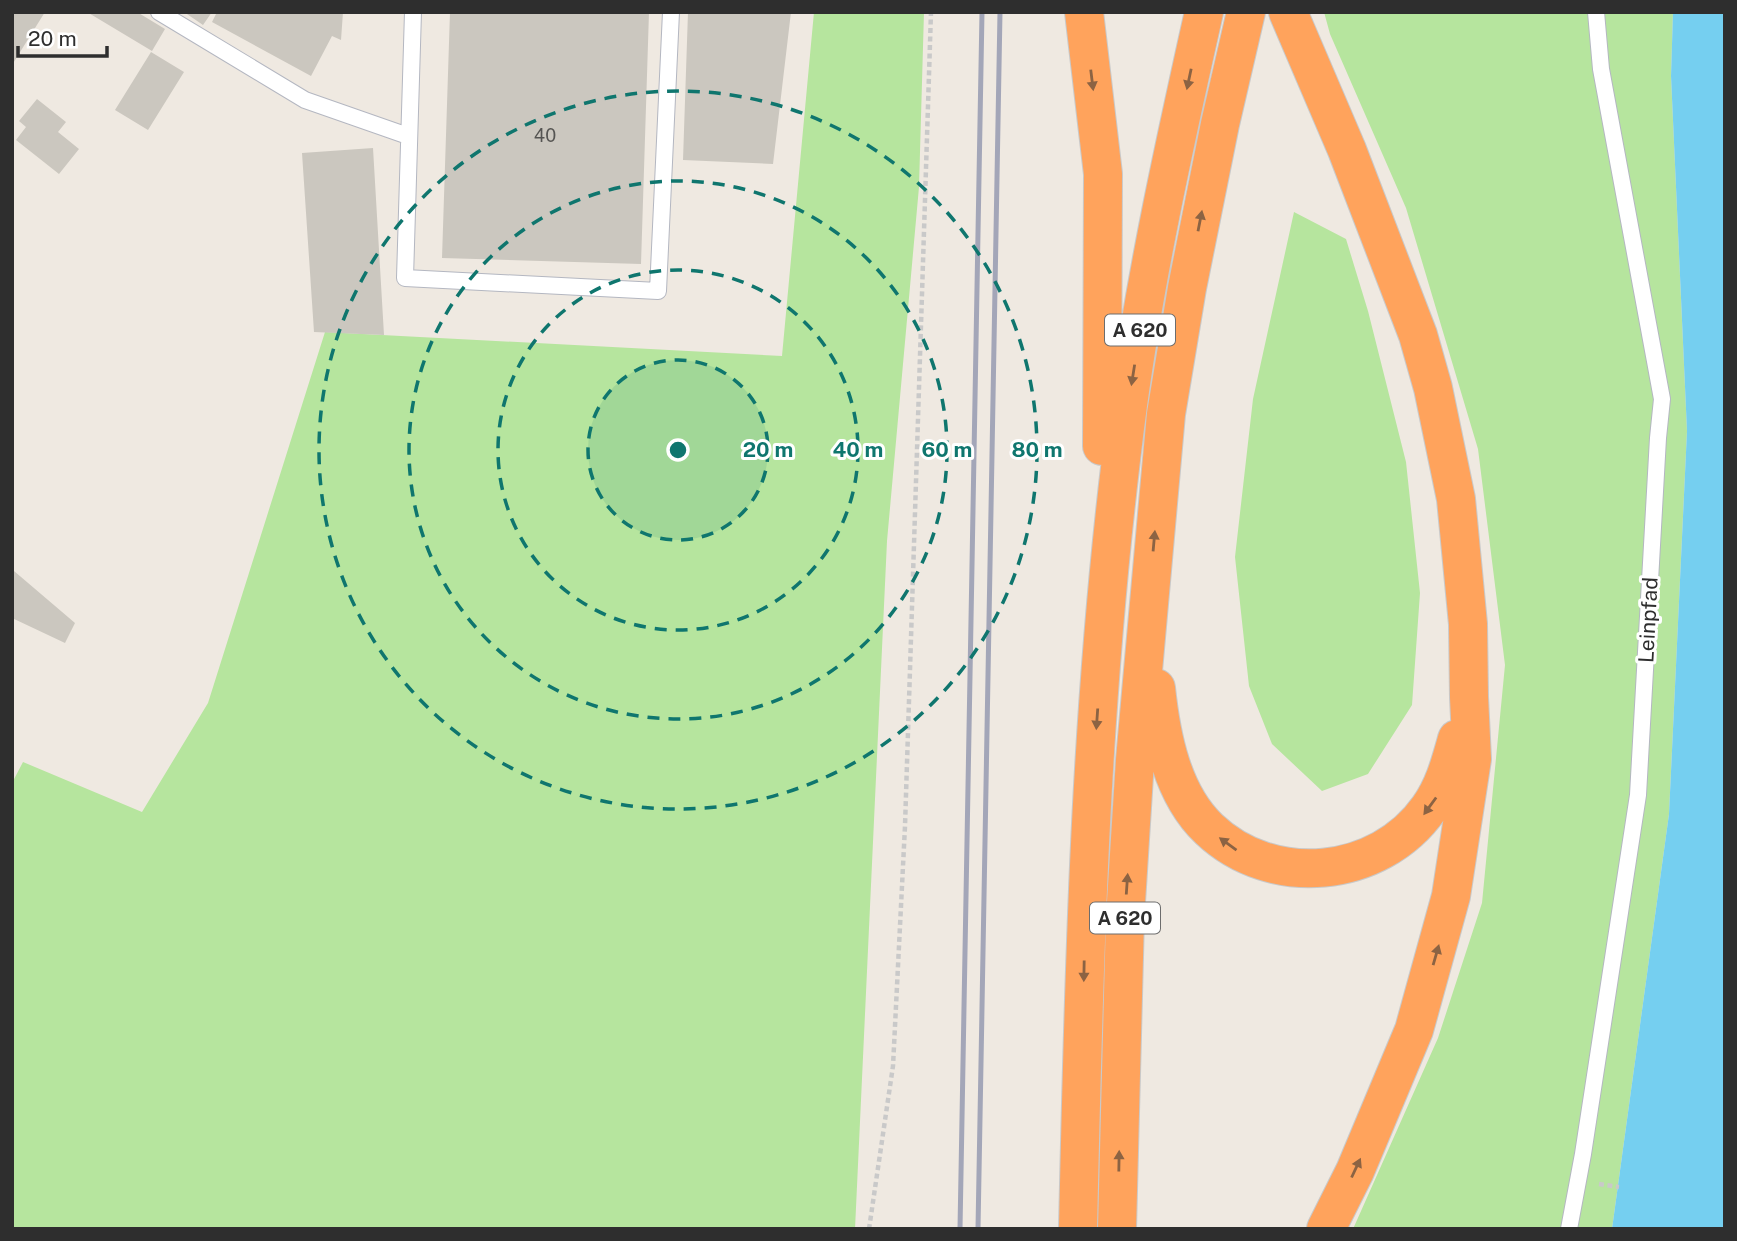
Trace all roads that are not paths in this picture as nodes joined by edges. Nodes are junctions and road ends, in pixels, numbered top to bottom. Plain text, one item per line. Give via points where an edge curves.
1 (159, 12) edge
2 (413, 12) edge
3 (671, 12) edge
4 (1084, 12) edge
5 (1204, 12) edge
6 (1246, 12) edge
7 (1288, 12) edge
8 (1596, 12) edge
9 (408, 136) junction
10 (1148, 609) junction
11 (1102, 651) junction
12 (1469, 697) junction
13 (1078, 1229) edge
14 (1117, 1229) edge
15 (1326, 1229) edge
16 (1569, 1229) edge

1 - 9 lane via 305,100
2 - 9 lane
3 - 9 lane via 658,291 405,278
4 -> 11 highway via 1103,174
5 -> 11 highway, A 620 via 1146,292 1128,406
10 -> 6 highway, A 620 via 1166,414 1220,124
7 - 12 highway via 1418,335 1456,499 1468,625
8 - 16 lane, Leinpfad via 1601,69 1662,399 1638,795
12 -> 10 highway via 1443,787 1411,830 1366,858 1346,864 1270,865 1248,857 1208,828 1178,782 1161,724
14 -> 10 highway, A 620 via 1125,918
11 -> 13 highway, A 620 via 1085,920
15 -> 12 highway via 1409,1043 1437,950 1462,839 1472,759

